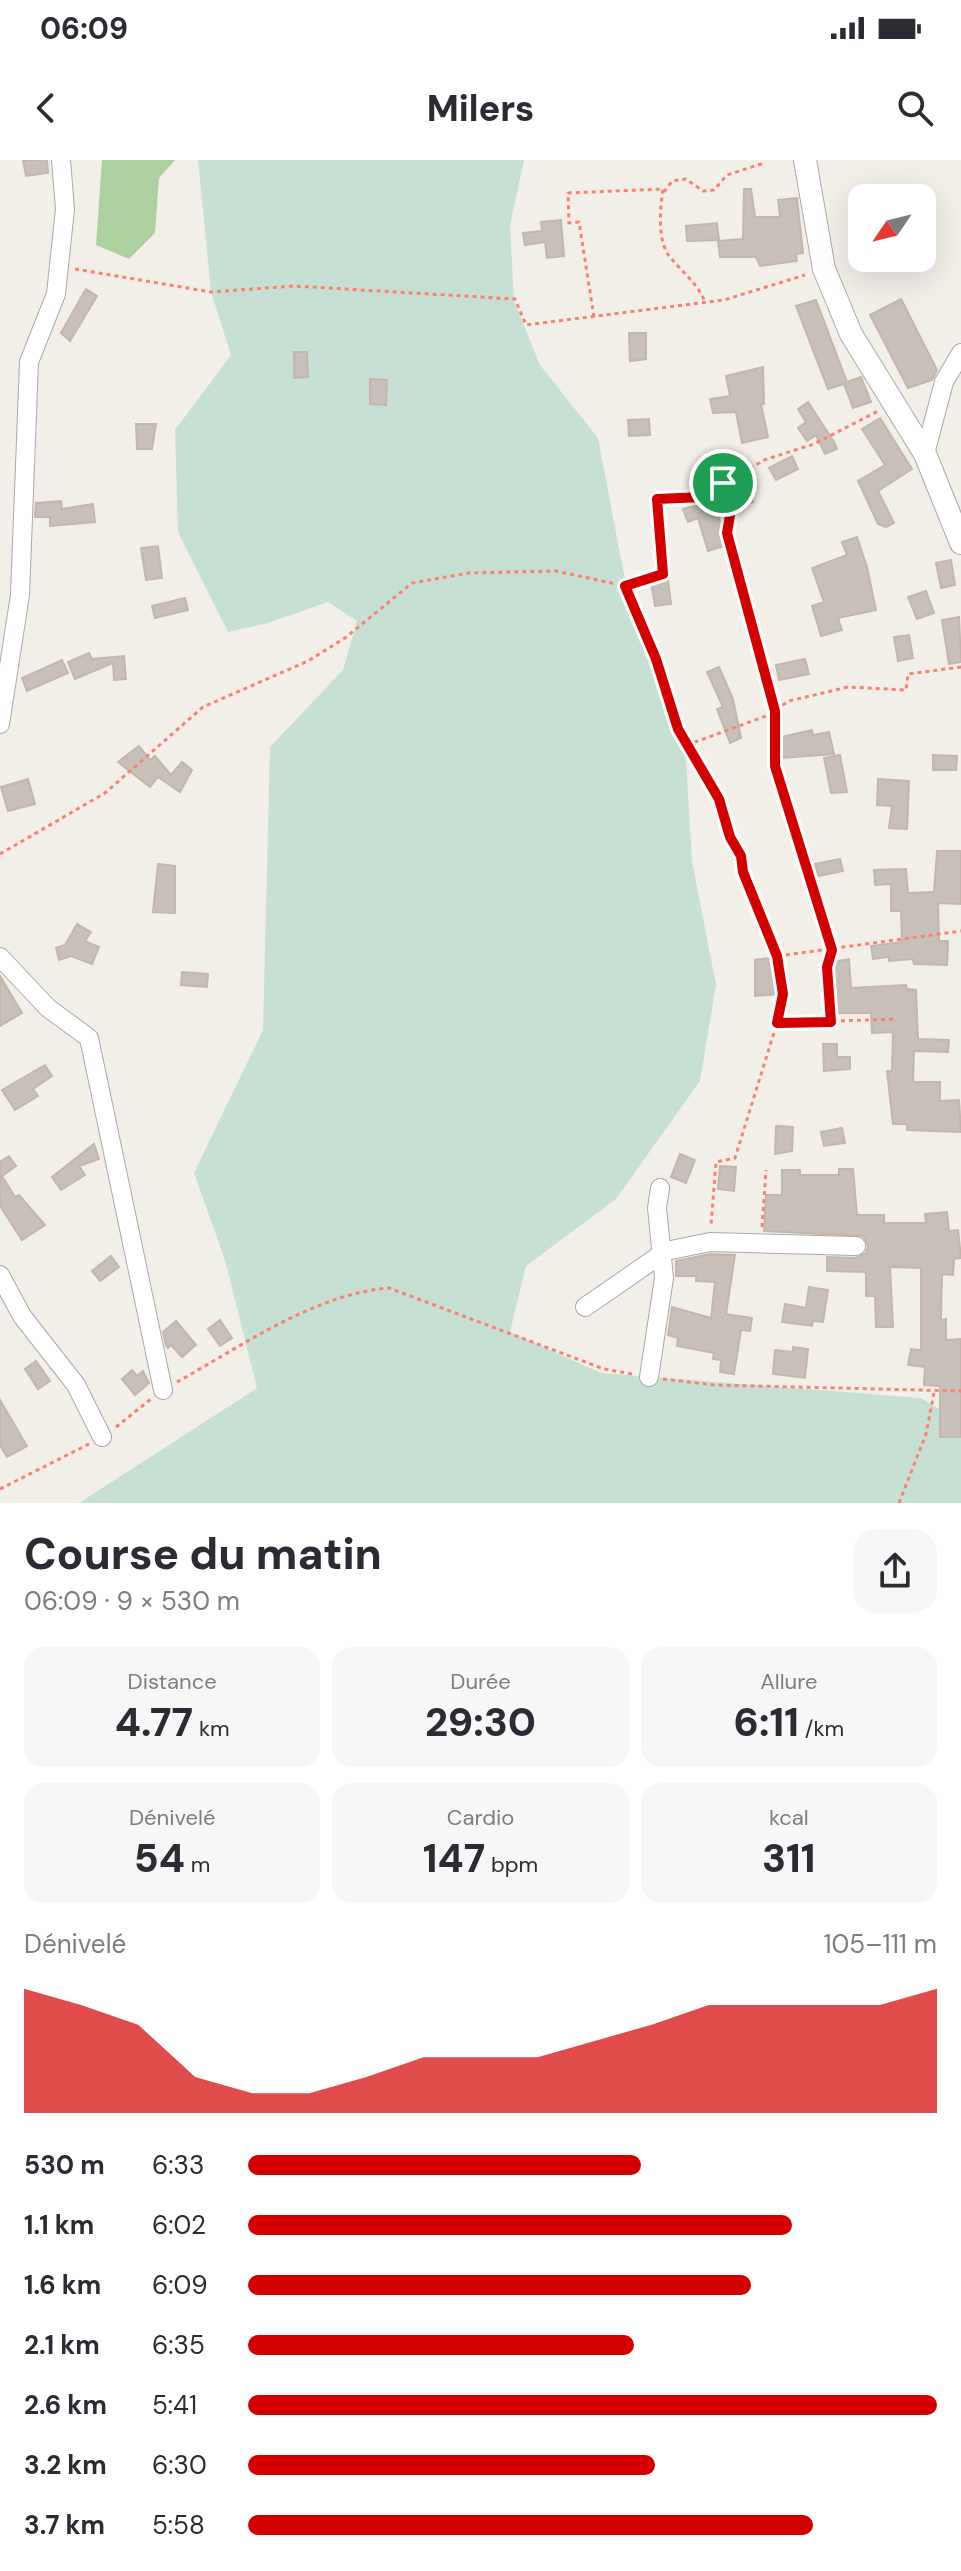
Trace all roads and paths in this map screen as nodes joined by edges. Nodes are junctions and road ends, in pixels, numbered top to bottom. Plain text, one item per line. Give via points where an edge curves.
1 (61, 160) edge
2 (762, 160) edge
3 (805, 160) edge
4 (662, 195) junction
5 (59, 266) junction
6 (824, 269) junction
7 (705, 302) junction
8 (594, 317) junction
9 (961, 353) edge
10 (893, 403) junction
11 (925, 454) junction
12 (723, 483) junction
13 (961, 543) edge
14 (625, 586) junction
15 (961, 667) edge
16 (775, 711) junction
17 (0, 724) edge
18 (687, 745) junction
19 (0, 854) edge
20 (961, 931) edge
21 (832, 950) junction
22 (777, 956) junction
23 (0, 957) edge
24 (897, 1019) dead end
25 (831, 1022) junction
26 (777, 1023) junction
27 (766, 1170) dead end
28 (660, 1188) dead end
29 (710, 1242) junction
30 (760, 1245) junction
31 (856, 1246) dead end
32 (661, 1254) junction
33 (0, 1275) edge
34 (585, 1307) dead end
35 (649, 1377) junction
36 (163, 1390) junction
37 (934, 1391) junction
38 (961, 1391) edge
39 (102, 1437) junction
40 (0, 1489) edge
41 (899, 1503) edge

1 - 5 street via 65,209
2 - 4 path via 727,175 714,190 703,191 686,179 672,181
3 - 6 street
4 - 7 path via 659,214 667,255
4 - 8 path via 663,189 568,193 569,223 579,222
5 - 8 path via 211,292 294,286 515,299 526,325
5 - 17 street via 56,294 29,362 20,595
6 - 7 path
6 - 10 street via 851,334
7 - 8 path
9 - 11 street via 944,382
10 - 11 street
10 - 12 path
11 - 13 street
12 - 14 path via 703,497 657,499 663,574
12 - 16 path via 731,509 727,533
14 - 18 path
14 - 19 path via 556,571 469,573 412,583 308,661 203,707 105,793
15 - 16 path via 908,674 906,690 848,687 789,701
16 - 18 path
16 - 21 path via 775,766
18 - 22 path via 719,799
20 - 21 path
21 - 22 path
21 - 25 path via 827,967
22 - 26 path via 783,994
23 - 36 street via 48,1008 89,1038
24 - 25 path
25 - 26 path
26 - 29 path via 735,1158 716,1162
27 - 30 path
28 - 32 street
29 - 30 street
29 - 32 street
30 - 31 street
32 - 34 street
32 - 35 street via 664,1278
33 - 39 street via 22,1316 76,1385
35 - 36 path via 604,1369 389,1288 356,1291 292,1319
35 - 37 path via 715,1385
36 - 39 path
37 - 38 path
37 - 41 path via 926,1434
39 - 40 path

